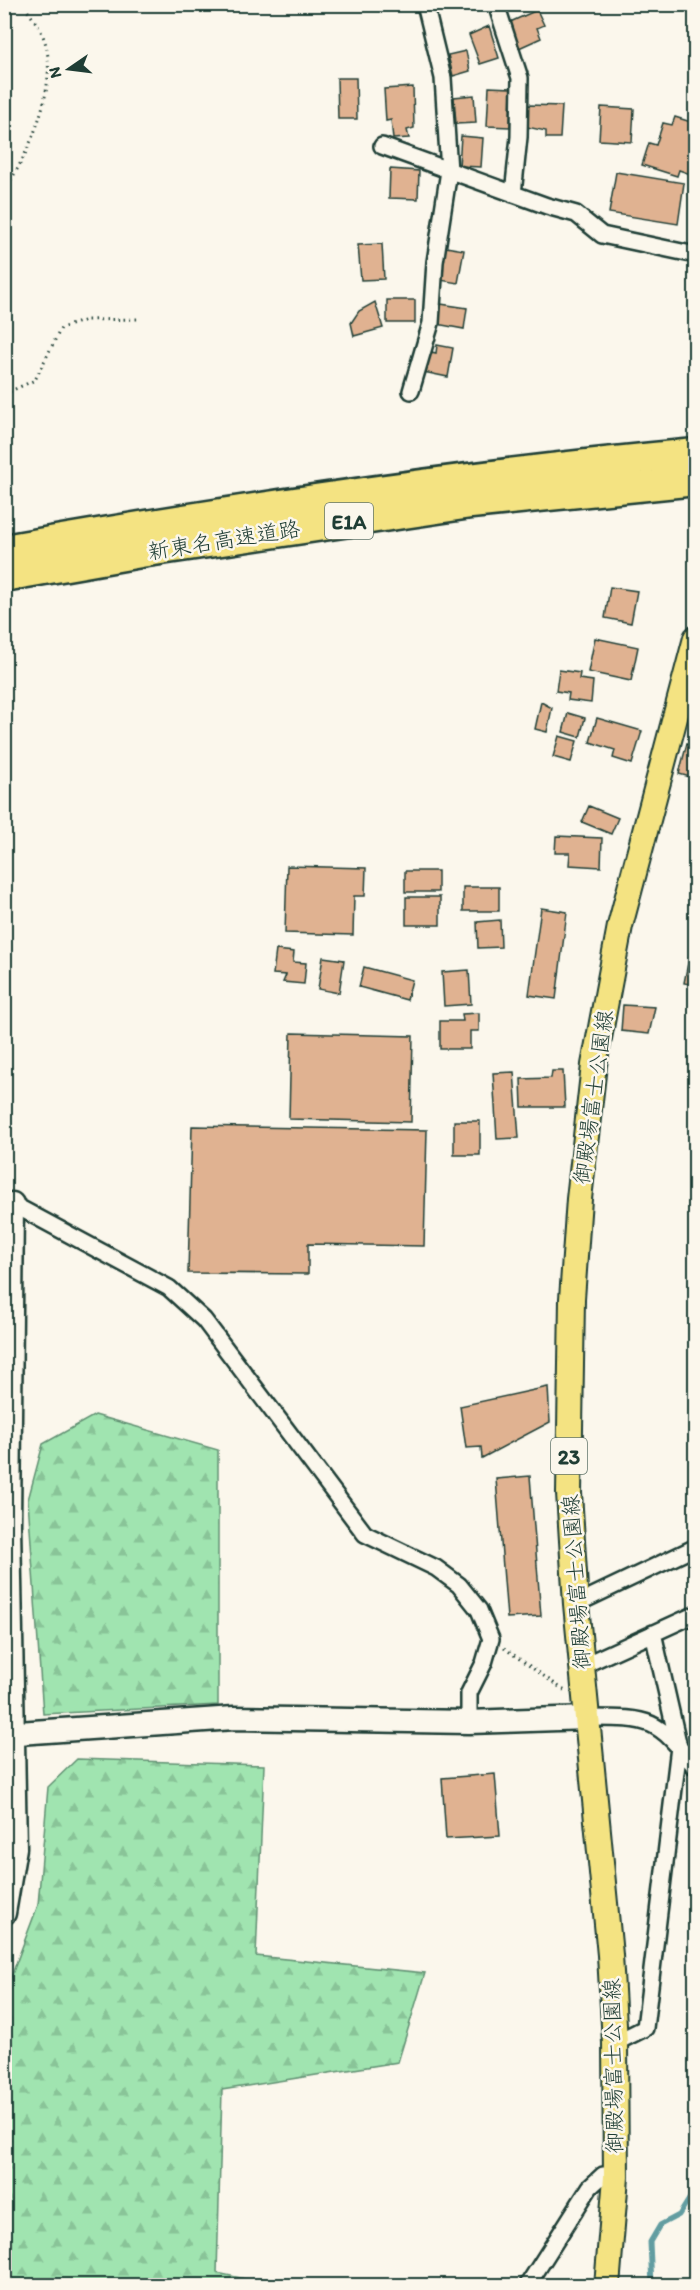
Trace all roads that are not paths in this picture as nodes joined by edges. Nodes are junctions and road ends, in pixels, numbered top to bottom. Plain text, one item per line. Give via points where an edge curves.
1 (425, 4) edge
2 (496, 4) edge
3 (382, 146) dead end
4 (448, 171) junction
5 (513, 194) junction
6 (696, 255) edge
7 (411, 391) dead end
8 (696, 453) edge
9 (696, 481) edge
10 (4, 549) edge
11 (4, 577) edge
12 (696, 638) edge
13 (8, 1202) edge
14 (696, 1547) edge
15 (576, 1604) junction
16 (696, 1614) edge
17 (653, 1633) junction
18 (582, 1666) junction
19 (586, 1712) junction
20 (469, 1722) junction
21 (9, 1733) edge
22 (679, 1747) junction
23 (696, 1768) edge
24 (4, 1913) edge
25 (615, 2043) junction
26 (616, 2177) junction
27 (527, 2286) edge
28 (606, 2286) edge

1 - 4 street via 443,78
2 - 5 street via 520,78
3 - 4 street
4 - 5 street
4 - 7 street via 431,323
5 - 6 street via 576,214 602,236
8 - 10 highway, 新東名高速道路 / E1A via 299,501
9 - 11 highway, 新東名高速道路 / E1A via 471,504
12 - 15 main road, 御殿場富士公園線 / 23 via 620,926 594,1065 572,1310 570,1493
13 - 20 street via 169,1288 204,1320 365,1534 436,1568 459,1585 479,1610 491,1639 469,1694
13 - 21 street
14 - 15 street
15 - 18 main road, 御殿場富士公園線 / 23
16 - 17 street
17 - 18 street
17 - 22 street
18 - 19 main road, 御殿場富士公園線 / 23
19 - 20 street
19 - 22 street via 638,1718 664,1730
19 - 25 main road, 御殿場富士公園線 / 23
20 - 21 street via 234,1718
21 - 24 street via 15,1848
22 - 23 street
22 - 25 street via 645,2028
25 - 26 main road, 御殿場富士公園線 / 23
26 - 27 street via 603,2175 590,2187
26 - 28 main road, 御殿場富士公園線 / 23

